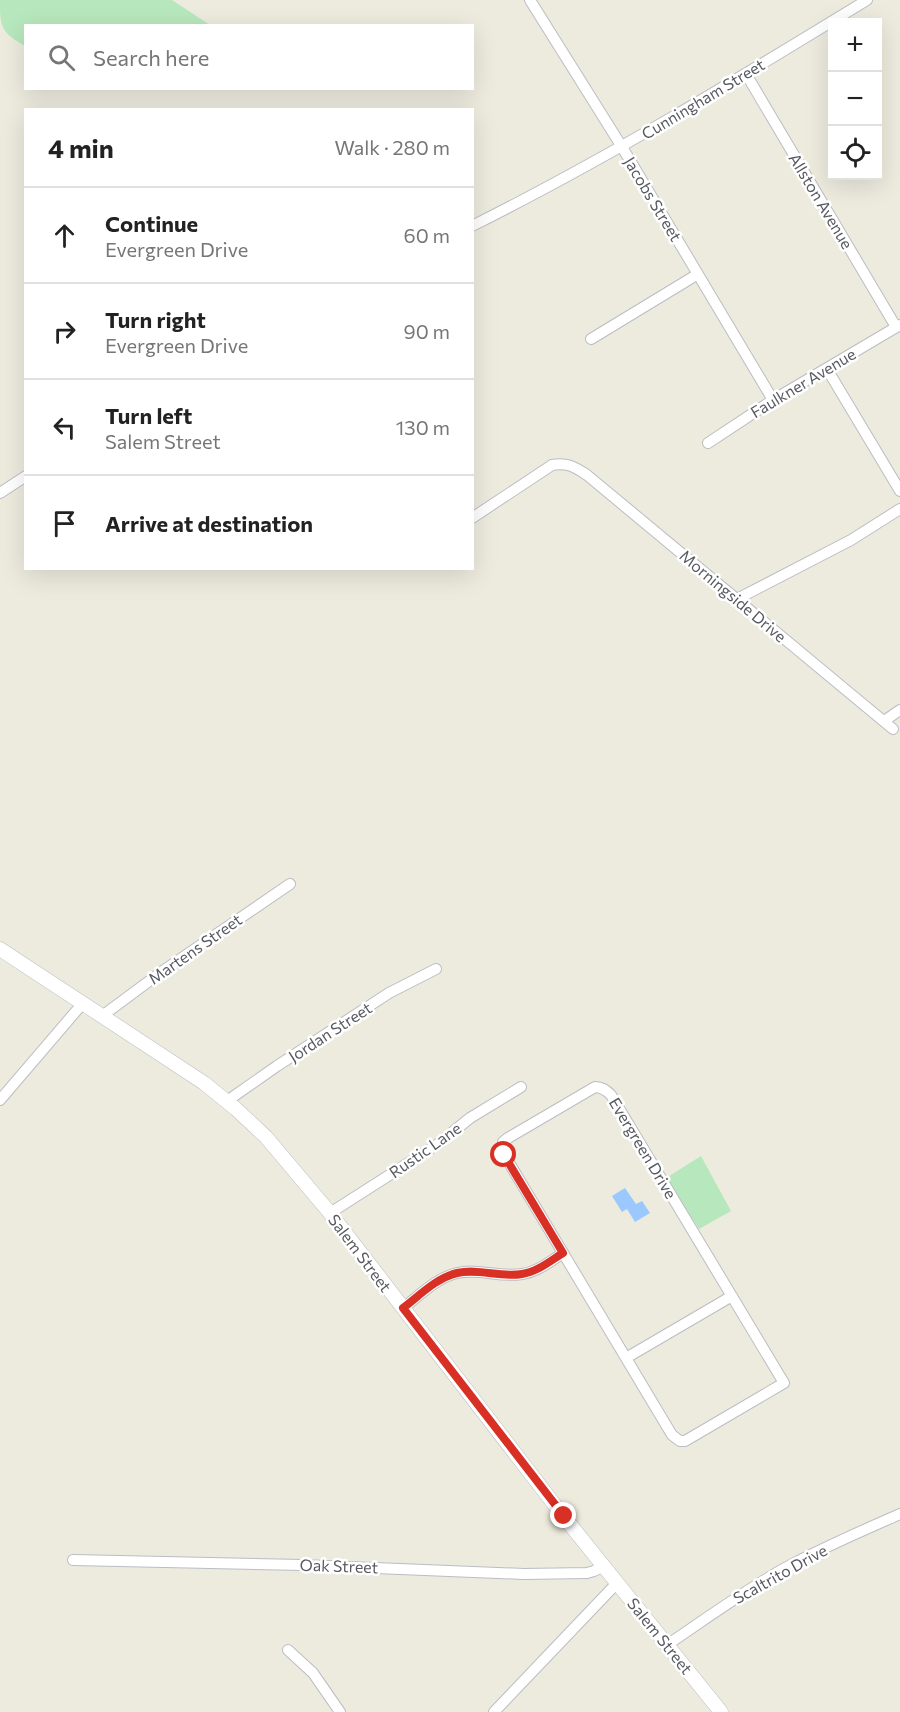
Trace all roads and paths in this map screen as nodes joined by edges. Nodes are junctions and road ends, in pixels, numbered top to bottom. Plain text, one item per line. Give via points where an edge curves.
1 (530, 0) edge
2 (867, 0) edge
3 (746, 74) junction
4 (622, 147) junction
5 (474, 225) edge
6 (698, 274) junction
7 (898, 326) edge
8 (591, 339) dead end
9 (827, 369) junction
10 (773, 400) junction
11 (708, 443) dead end
12 (24, 477) edge
13 (900, 491) edge
14 (0, 493) edge
15 (900, 509) edge
16 (474, 517) edge
17 (737, 599) junction
18 (900, 710) edge
19 (884, 721) junction
20 (893, 729) dead end
21 (290, 884) dead end
22 (0, 949) edge
23 (436, 969) dead end
24 (83, 1004) junction
25 (102, 1016) junction
26 (521, 1087) dead end
27 (0, 1100) edge
28 (227, 1101) junction
29 (330, 1213) junction
30 (563, 1253) junction
31 (732, 1296) junction
32 (403, 1308) junction
33 (626, 1358) junction
34 (900, 1514) edge
35 (73, 1560) dead end
36 (604, 1566) junction
37 (617, 1582) junction
38 (667, 1645) junction
39 (288, 1650) dead end
40 (340, 1712) edge
41 (494, 1712) edge
42 (721, 1712) edge

1 - 4 street, Jacobs Street
2 - 3 street, Cunningham Street
3 - 4 street, Cunningham Street
3 - 7 street, Allston Avenue
4 - 5 street, Cunningham Street
4 - 6 street, Jacobs Street
6 - 8 street
6 - 10 street, Jacobs Street
7 - 9 street, Faulkner Avenue
9 - 10 street, Faulkner Avenue
9 - 13 street
10 - 11 street, Faulkner Avenue
12 - 14 street
15 - 17 street via 851,540
16 - 17 street, Morningside Drive via 552,465 570,465
17 - 19 street, Morningside Drive
18 - 19 street
19 - 20 street, Morningside Drive
21 - 25 street, Martens Street
22 - 24 street, Salem Street
23 - 28 street, Jordan Street via 389,993
24 - 25 street, Salem Street
24 - 27 street
25 - 28 street, Salem Street
26 - 29 street, Rustic Lane
28 - 29 street, Salem Street via 273,1145
29 - 32 street, Salem Street
30 - 31 street, Evergreen Drive via 502,1146 508,1138 588,1090 600,1087 611,1095
30 - 32 street via 521,1274 456,1273
30 - 33 street, Evergreen Drive
31 - 33 street
31 - 33 street, Evergreen Drive via 784,1383 756,1400 680,1441 672,1435
32 - 36 street, Salem Street
34 - 38 street, Scaltrito Drive via 779,1571
35 - 36 street, Oak Street via 545,1574 587,1573
36 - 37 street, Salem Street
37 - 38 street, Salem Street
37 - 41 street
38 - 42 street, Salem Street
39 - 40 street via 313,1673

